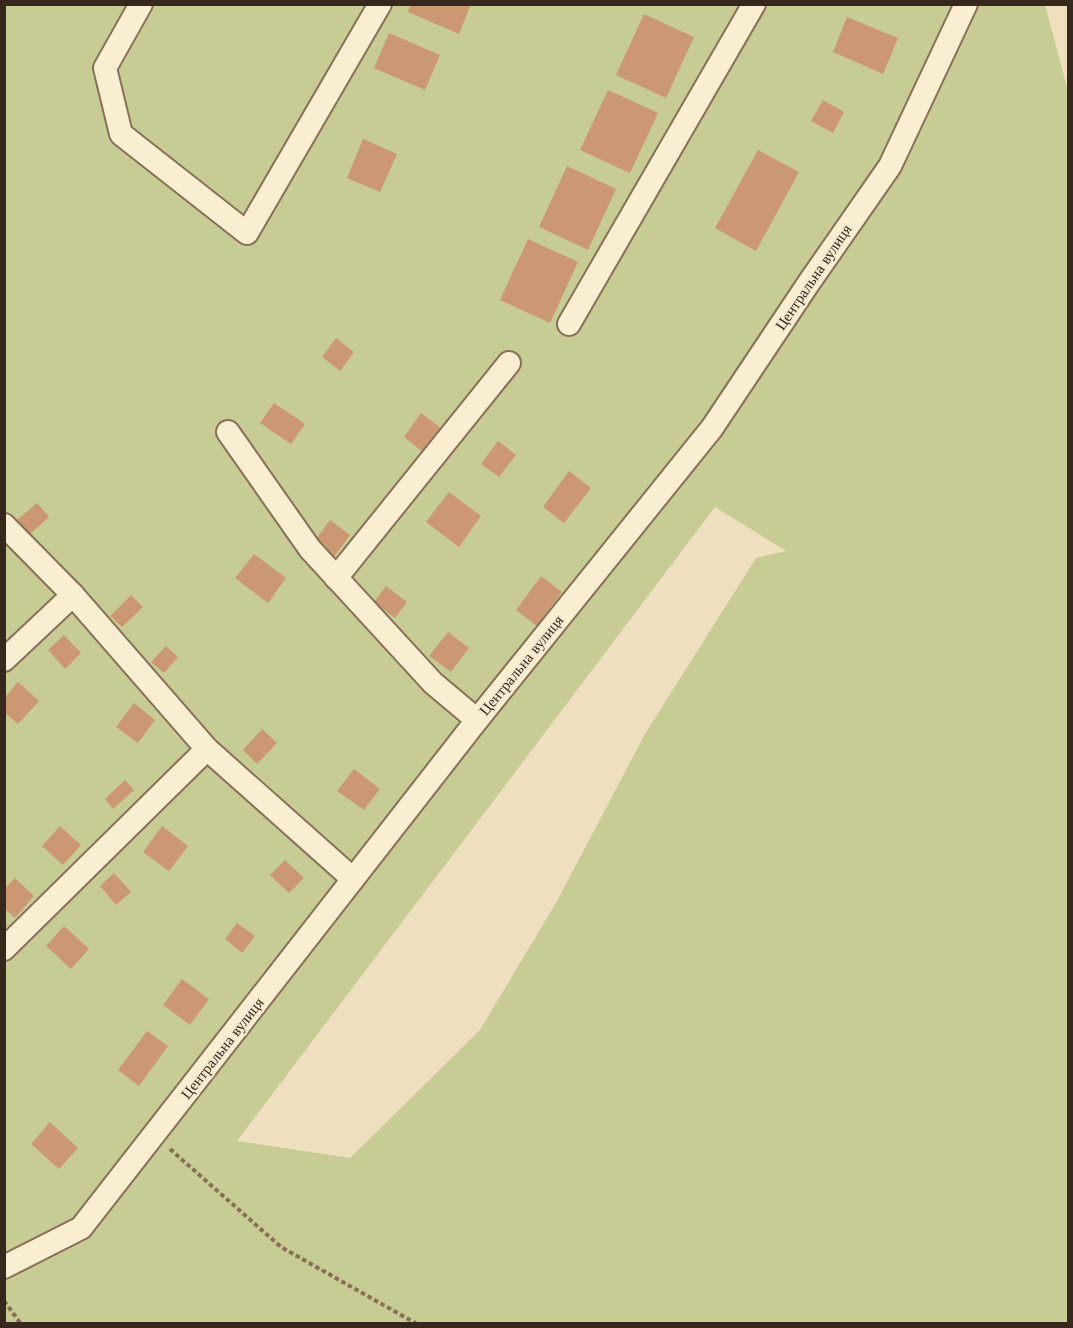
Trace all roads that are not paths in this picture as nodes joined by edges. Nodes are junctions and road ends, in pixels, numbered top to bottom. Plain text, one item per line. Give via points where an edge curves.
1 (141, 4) edge
2 (380, 4) edge
3 (754, 4) edge
4 (966, 4) edge
5 (570, 324) dead end
6 (509, 363) dead end
7 (228, 432) dead end
8 (4, 525) edge
9 (336, 578) junction
10 (73, 595) junction
11 (4, 660) edge
12 (477, 720) junction
13 (207, 749) junction
14 (353, 879) junction
15 (4, 949) edge
16 (4, 1267) edge

1 - 2 street via 105,69 121,134 247,233
3 - 5 street
4 - 12 street, Центральна вулиця via 890,166 712,428
6 - 9 street
7 - 9 street via 310,549
8 - 10 street
9 - 12 street via 433,683
10 - 11 street
10 - 13 street
12 - 14 street, Центральна вулиця
13 - 14 street
13 - 15 street
14 - 16 street, Центральна вулиця via 81,1228

